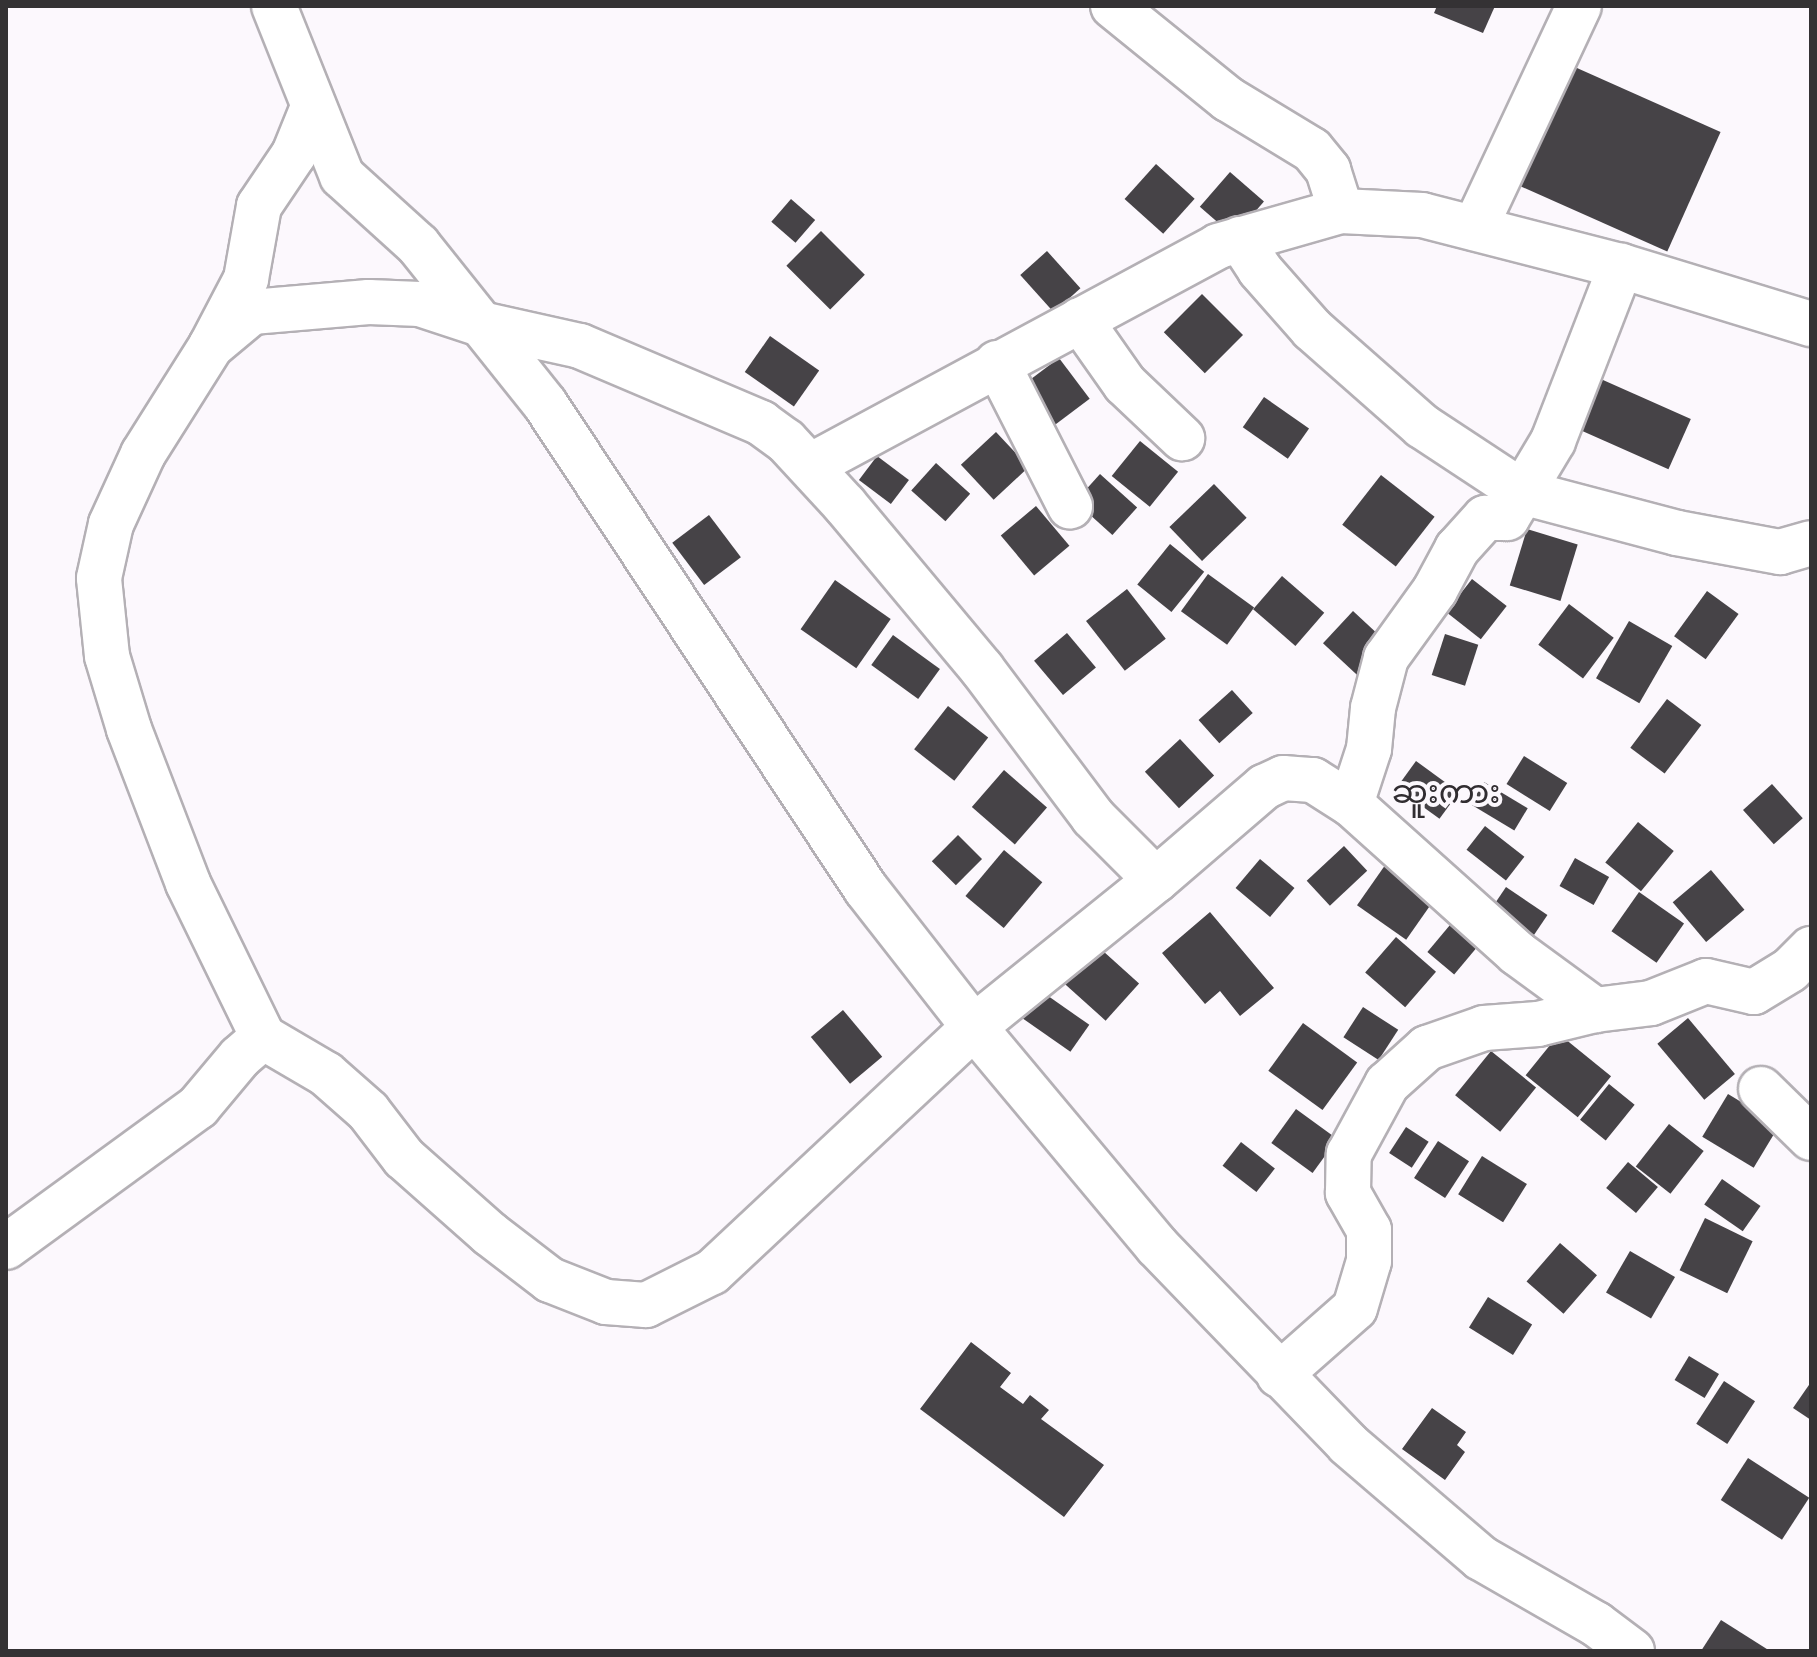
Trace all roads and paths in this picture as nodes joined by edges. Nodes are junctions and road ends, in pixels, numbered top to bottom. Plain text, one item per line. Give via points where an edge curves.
1 (274, 6) edge
2 (1113, 6) edge
3 (1579, 6) edge
4 (313, 107) junction
5 (1341, 211) junction
6 (1475, 228) junction
7 (1240, 239) junction
8 (1621, 266) junction
9 (1080, 320) junction
10 (481, 324) junction
11 (1811, 324) edge
12 (211, 346) junction
13 (997, 363) junction
14 (1182, 438) dead end
15 (810, 466) junction
16 (1522, 492) junction
17 (1070, 506) dead end
18 (1811, 543) edge
19 (1351, 804) junction
20 (1156, 880) junction
21 (1811, 949) edge
22 (1595, 1010) junction
23 (974, 1027) junction
24 (263, 1037) junction
25 (1761, 1089) dead end
26 (1811, 1138) edge
27 (6, 1247) edge
28 (1279, 1375) junction
29 (1632, 1651) edge

1 - 4 street
2 - 5 street via 1228,99 1312,150 1328,170
3 - 6 street
4 - 10 street via 342,176 418,245
4 - 12 street via 294,154 259,206 246,279
5 - 6 street via 1422,215
5 - 7 street
6 - 8 street
7 - 9 street
7 - 16 street via 1312,329 1422,426
8 - 11 street
8 - 16 street via 1553,441
9 - 13 street
9 - 14 street via 1125,384
10 - 12 street via 420,304 369,302 252,312
10 - 15 street via 580,346 761,423
10 - 23 street via 545,404 866,889
12 - 24 street via 143,454 111,524 99,578 107,656 129,729 188,883
13 - 15 street
13 - 17 street
15 - 20 street via 982,669 1093,817
16 - 18 street via 1677,533 1780,552
16 - 19 street via 1507,518 1485,518 1457,549 1386,658 1369,749
19 - 20 street via 1313,780 1283,778 1264,787
19 - 22 street via 1517,953
20 - 23 street
21 - 22 street via 1790,970 1754,992 1706,981 1651,1003
22 - 28 street via 1538,1024 1484,1028 1427,1048 1387,1084 1349,1154 1348,1193 1369,1230 1369,1261 1355,1308
23 - 24 street via 712,1272 646,1305 606,1302 550,1280 404,1158 368,1111 326,1074
23 - 28 street via 1157,1246
24 - 27 street via 198,1107
25 - 26 street
28 - 29 street via 1348,1444 1481,1558 1596,1624

